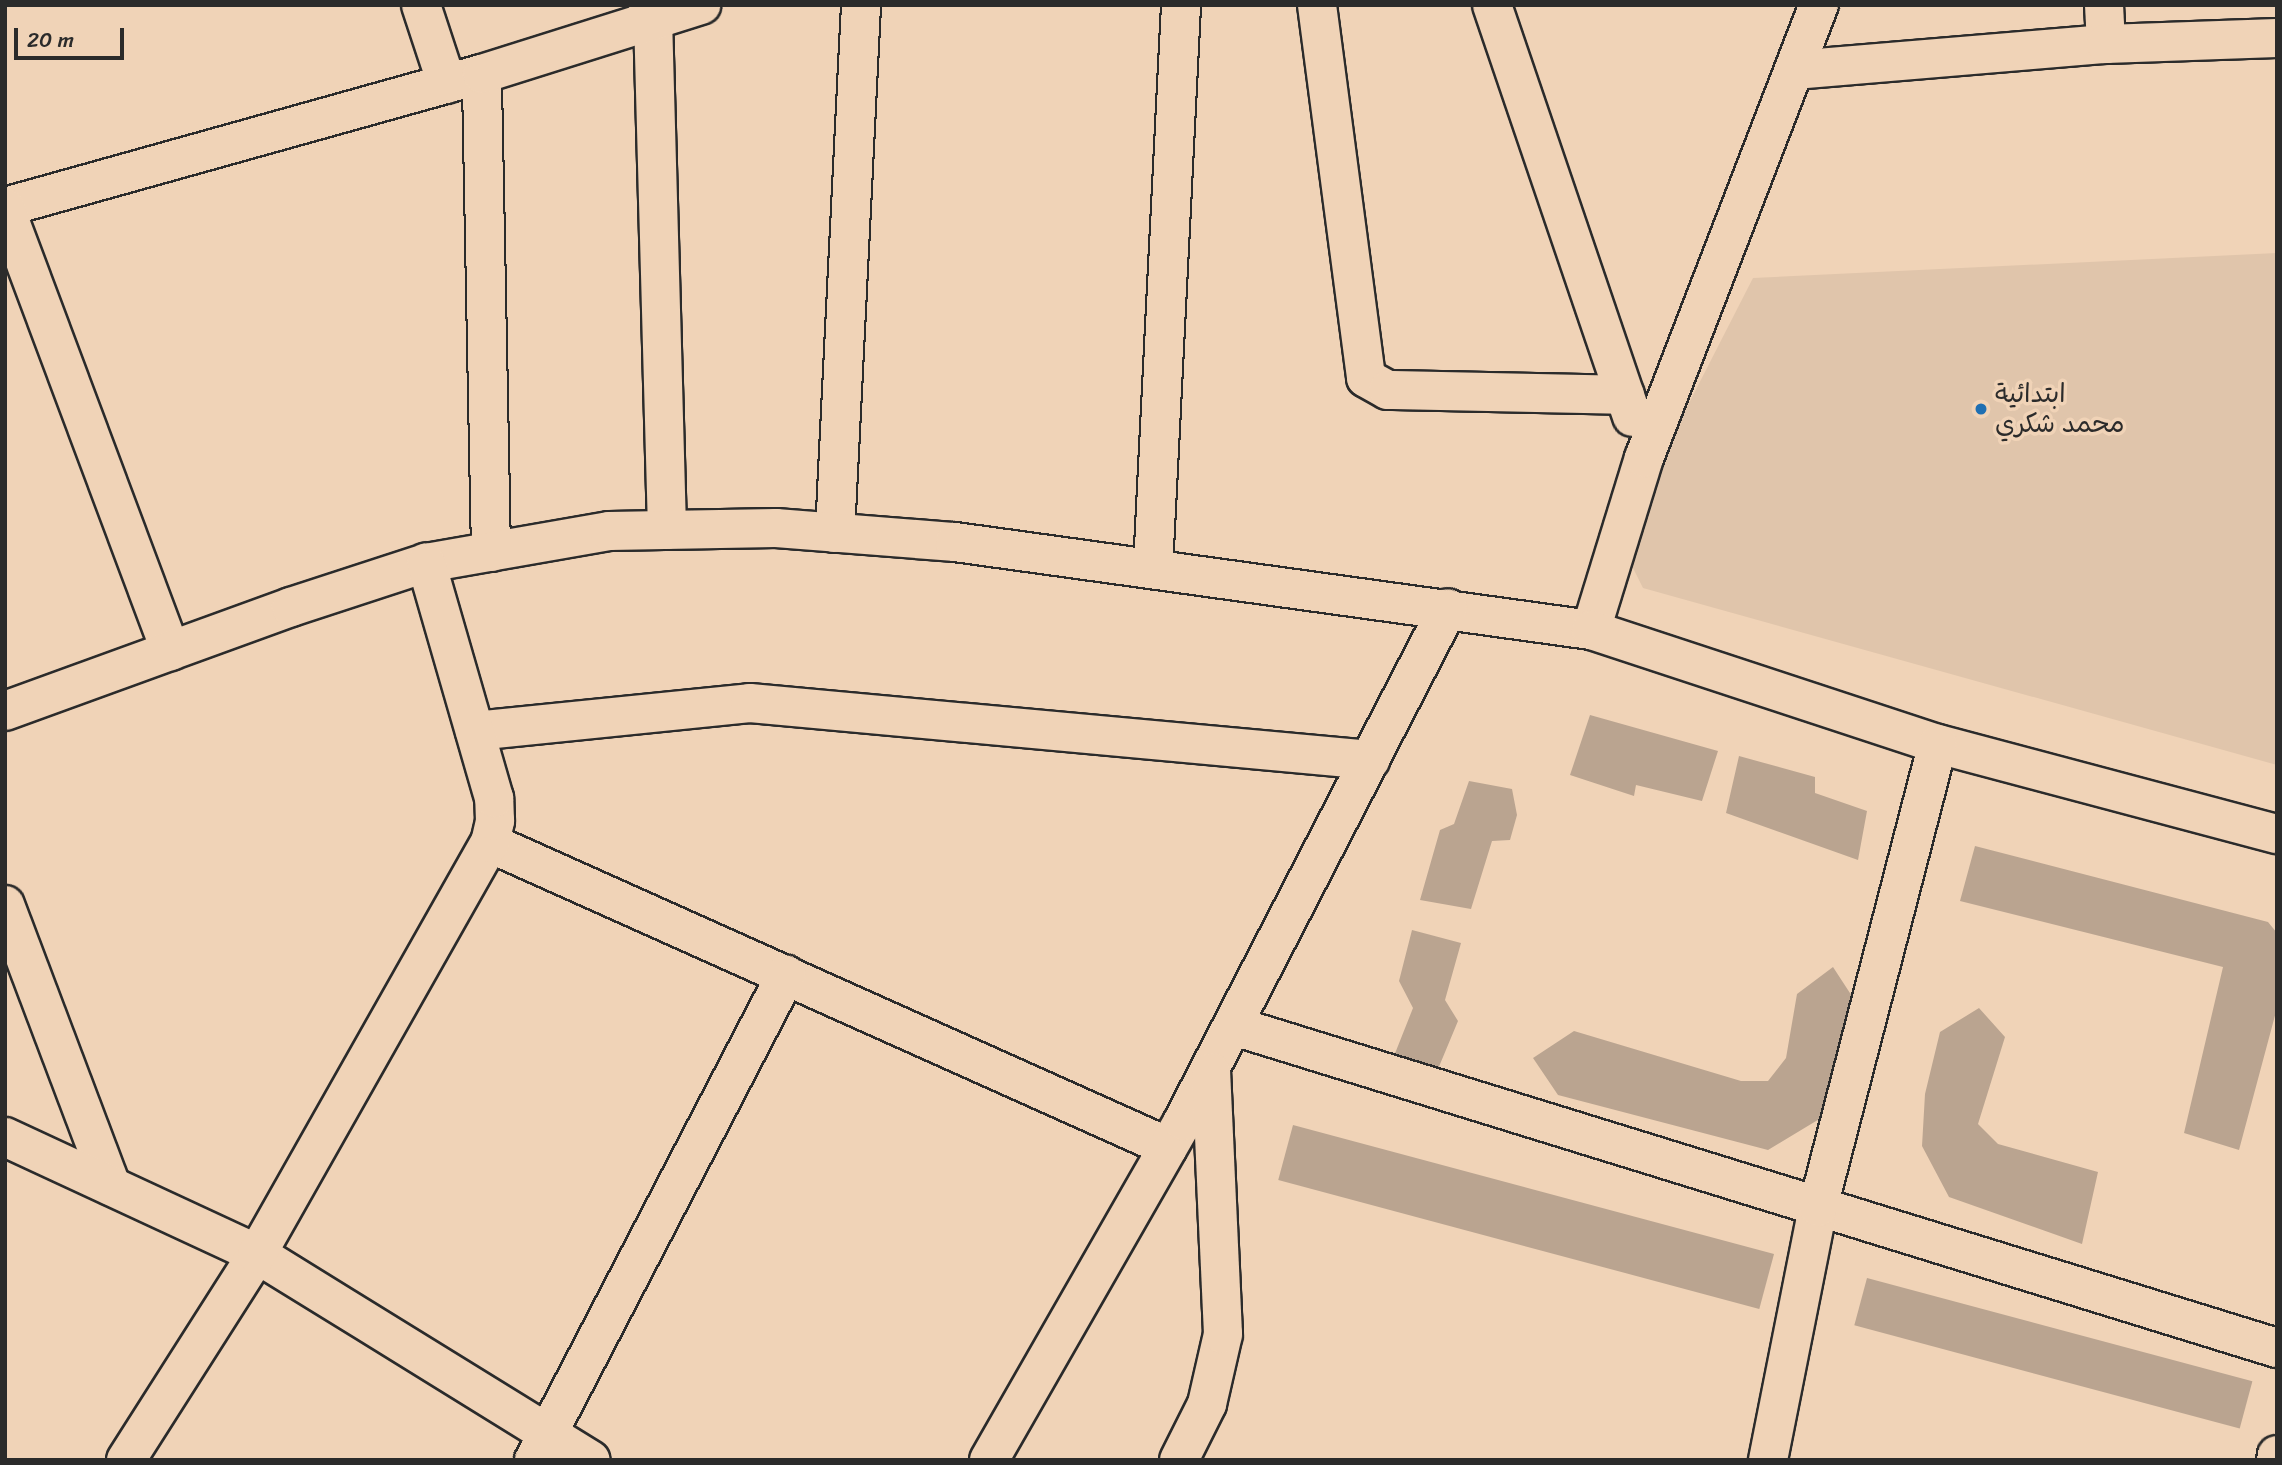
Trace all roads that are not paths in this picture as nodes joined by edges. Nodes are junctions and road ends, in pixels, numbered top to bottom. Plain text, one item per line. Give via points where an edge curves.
1 (421, 5) edge
2 (701, 5) edge
3 (861, 5) edge
4 (1181, 5) edge
5 (1317, 5) edge
6 (1492, 5) edge
7 (1819, 5) edge
8 (2104, 5) edge
9 (650, 12) edge
10 (2277, 38) edge
11 (2106, 44) junction
12 (1794, 70) junction
13 (464, 79) junction
14 (5, 208) edge
15 (1625, 395) junction
16 (1644, 458) junction
17 (667, 530) junction
18 (835, 533) junction
19 (491, 552) junction
20 (426, 563) junction
21 (1153, 568) junction
22 (1448, 608) junction
23 (1591, 630) junction
24 (170, 651) junction
25 (5, 711) edge
26 (475, 732) junction
27 (1938, 744) junction
28 (1370, 760) junction
29 (2277, 834) edge
30 (490, 843) junction
31 (5, 905) edge
32 (786, 975) junction
33 (1234, 1026) junction
34 (1210, 1070) junction
35 (5, 1137) edge
36 (1168, 1147) junction
37 (111, 1186) junction
38 (1818, 1207) junction
39 (257, 1254) junction
40 (2277, 1348) edge
41 (541, 1447) edge
42 (126, 1460) edge
43 (592, 1460) edge
44 (989, 1460) edge
45 (1180, 1460) edge
46 (1768, 1460) edge

1 - 13 street
2 - 9 street
3 - 18 street
4 - 21 street
5 - 15 street via 1366,378 1388,390
6 - 15 street
7 - 12 street
8 - 11 street
9 - 13 street
9 - 17 street
10 - 11 street
11 - 12 street
12 - 16 street
13 - 14 street
13 - 19 street
14 - 24 street
15 - 16 street
16 - 23 street
17 - 18 street
17 - 19 street via 609,531
18 - 21 street via 955,542
19 - 20 street
20 - 24 street
20 - 26 street
21 - 22 street
22 - 23 street
22 - 28 street
23 - 27 street
24 - 25 street
26 - 28 street via 750,703
26 - 30 street via 494,798
27 - 29 street
27 - 38 street
28 - 33 street
30 - 32 street
30 - 39 street
31 - 37 street
32 - 36 street
32 - 41 street
33 - 34 street
33 - 38 street
34 - 36 street
34 - 45 street via 1223,1334 1207,1404
35 - 37 street
36 - 44 street
37 - 39 street
38 - 40 street
38 - 46 street
39 - 41 street
39 - 42 street
41 - 43 street

